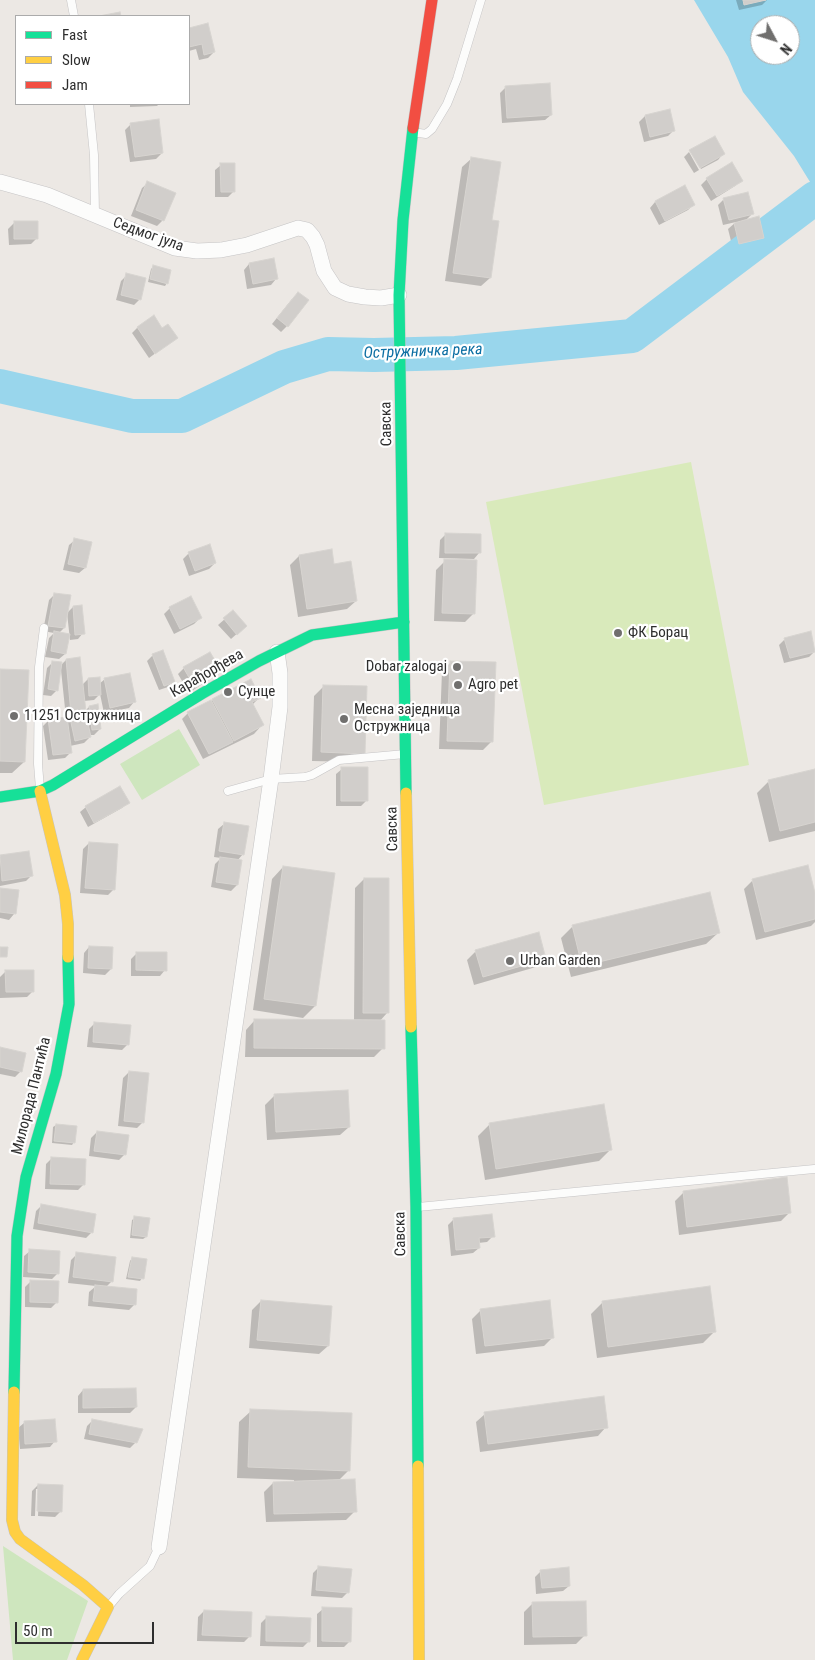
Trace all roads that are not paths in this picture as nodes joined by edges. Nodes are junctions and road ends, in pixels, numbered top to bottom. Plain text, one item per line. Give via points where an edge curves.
1 (71, 0) edge
2 (432, 0) edge
3 (481, 0) edge
4 (74, 15) edge
5 (89, 105) edge
6 (412, 132) junction
7 (0, 182) edge
8 (95, 215) junction
9 (399, 295) junction
10 (404, 622) junction
11 (44, 628) dead end
12 (277, 652) junction
13 (407, 754) junction
14 (270, 779) junction
15 (40, 791) junction
16 (228, 791) dead end
17 (0, 797) edge
18 (814, 1170) edge
19 (416, 1208) junction
20 (159, 1547) joint
21 (108, 1608) junction
22 (82, 1660) edge
23 (419, 1660) edge

1 - 4 lane
2 - 6 street, Савска
3 - 6 lane via 447,104 426,134
5 - 8 lane, Седмог јула
6 - 9 street, Савска
7 - 8 street, Седмог јула via 47,195
8 - 9 street, Седмог јула via 176,248 197,251 222,250 298,228 307,230 318,246 324,271 335,288 365,297
9 - 10 street, Савска
10 - 12 street, Карађорђева via 312,634
10 - 13 street, Савска
11 - 15 lane via 39,667
12 - 14 street via 280,707
12 - 15 street, Карађорђева
13 - 14 lane via 339,760 305,778
13 - 19 street, Савска
14 - 16 lane
14 - 20 street
15 - 17 street, Карађорђева
15 - 21 street, Милорада Пантића via 65,895 69,1004 56,1074 26,1177 18,1228 9,1520 20,1539 83,1585
18 - 19 lane
19 - 23 street, Савска
20 - 21 lane via 150,1566
21 - 22 street

